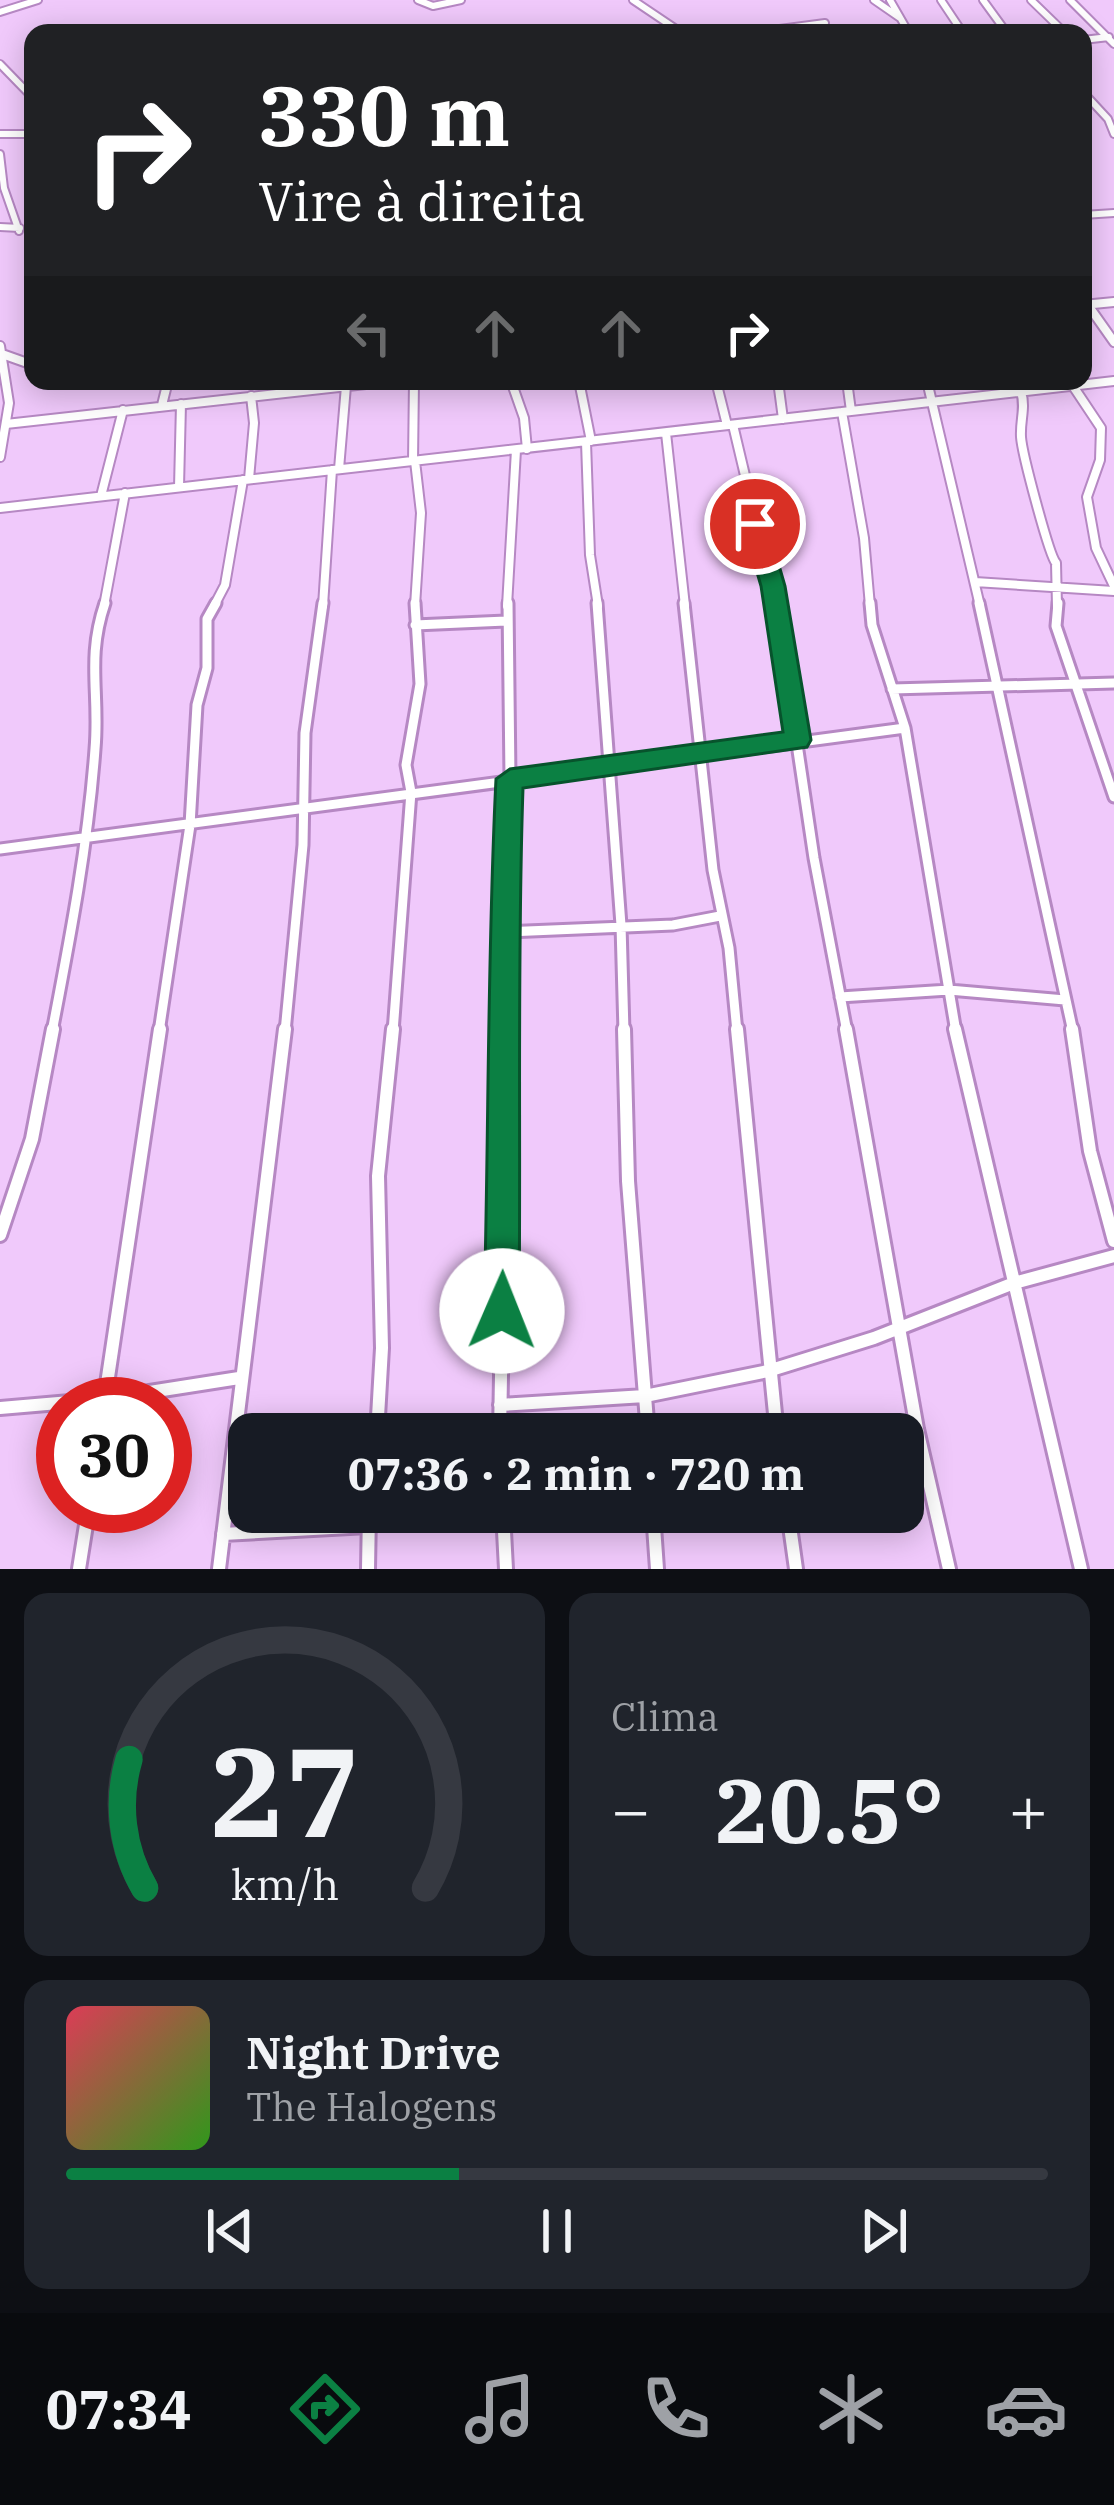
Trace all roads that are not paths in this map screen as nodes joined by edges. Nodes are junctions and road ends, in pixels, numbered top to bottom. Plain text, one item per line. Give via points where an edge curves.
1 (38, 0) edge
2 (418, 0) edge
3 (461, 0) edge
4 (633, 0) edge
5 (874, 0) edge
6 (890, 0) edge
7 (1031, 0) edge
8 (1070, 0) edge
9 (0, 12) edge
10 (900, 18) junction
11 (825, 23) dead end
12 (669, 24) edge
13 (818, 24) edge
14 (904, 24) edge
15 (1055, 24) edge
16 (1112, 39) edge
17 (0, 64) edge
18 (24, 89) edge
19 (1092, 102) edge
20 (1114, 134) edge
21 (0, 154) edge
22 (1111, 213) edge
23 (1114, 223) edge
24 (0, 226) edge
25 (1092, 313) edge
26 (1114, 342) edge
27 (1, 350) edge
28 (3, 381) edge
29 (166, 390) edge
30 (249, 390) edge
31 (283, 390) edge
32 (346, 390) edge
33 (414, 390) edge
34 (515, 390) edge
35 (580, 390) edge
36 (719, 390) edge
37 (779, 390) edge
38 (847, 390) edge
39 (930, 390) edge
40 (1034, 390) edge
41 (1072, 390) edge
42 (1022, 392) junction
43 (250, 396) junction
44 (934, 401) junction
45 (181, 404) junction
46 (162, 405) junction
47 (123, 410) junction
48 (847, 412) junction
49 (783, 419) junction
50 (6, 424) junction
51 (730, 425) junction
52 (666, 433) junction
53 (2, 442) edge
54 (589, 442) junction
55 (521, 449) junction
56 (0, 457) edge
57 (414, 461) junction
58 (336, 470) junction
59 (246, 479) junction
60 (178, 487) junction
61 (124, 493) junction
62 (101, 496) junction
63 (0, 508) edge
64 (975, 582) junction
65 (1059, 585) junction
66 (1114, 588) edge
67 (506, 621) junction
68 (415, 625) junction
69 (1114, 683) edge
70 (1074, 687) junction
71 (892, 688) junction
72 (997, 688) junction
73 (904, 728) junction
74 (797, 740) junction
75 (701, 755) junction
76 (609, 765) junction
77 (510, 779) junction
78 (411, 792) junction
79 (1114, 797) edge
80 (305, 805) junction
81 (190, 825) junction
82 (87, 838) junction
83 (0, 849) edge
84 (720, 916) junction
85 (621, 926) junction
86 (505, 932) junction
87 (949, 990) junction
88 (840, 997) junction
89 (1066, 1000) junction
90 (0, 1235) edge
91 (1114, 1241) edge
92 (1114, 1256) edge
93 (1014, 1283) junction
94 (902, 1325) junction
95 (768, 1371) junction
96 (108, 1377) edge
97 (239, 1378) junction
98 (192, 1386) edge
99 (645, 1396) junction
100 (500, 1405) junction
101 (36, 1406) edge
102 (0, 1408) edge
103 (377, 1413) edge
104 (500, 1413) edge
105 (646, 1413) edge
106 (774, 1413) edge
107 (85, 1533) edge
108 (233, 1533) edge
109 (368, 1533) edge
110 (504, 1533) edge
111 (654, 1533) edge
112 (791, 1533) edge
113 (223, 1534) junction
114 (80, 1569) edge
115 (219, 1569) edge
116 (368, 1569) edge
117 (506, 1569) edge
118 (657, 1569) edge
119 (796, 1569) edge
120 (949, 1569) edge
121 (1081, 1569) edge

1 - 9 street
2 - 3 street
4 - 12 street
5 - 10 street
6 - 10 street
7 - 15 street
8 - 16 street
10 - 14 street
11 - 13 street
17 - 18 street
19 - 20 street
21 - 24 street via 20,229
22 - 23 street
25 - 26 street
27 - 28 street
28 - 50 street
29 - 46 street
30 - 43 street
31 - 43 street
32 - 58 street
33 - 57 street
34 - 55 street via 524,418
35 - 54 street
36 - 51 street
37 - 49 street
38 - 48 street
39 - 44 street
40 - 42 street
41 - 66 street via 1101,428 1087,497
42 - 44 street
42 - 65 street via 1023,460
43 - 45 street
43 - 59 street
44 - 48 street
44 - 64 street
45 - 46 street
45 - 60 street
46 - 47 street
47 - 50 street
47 - 62 street
48 - 49 street
48 - 71 street via 872,625
49 - 51 street
50 - 53 street
51 - 52 street
51 - 74 street via 773,586
52 - 54 street
52 - 75 street
53 - 56 street
54 - 55 street
54 - 76 street
55 - 57 street
55 - 67 street
57 - 58 street
57 - 68 street via 423,540
58 - 59 street
58 - 80 street via 305,733
59 - 60 street
59 - 81 street via 225,585 207,619
60 - 61 street
61 - 62 street
61 - 82 street via 112,584 93,639 96,743
62 - 63 street
64 - 65 street
64 - 72 street
65 - 66 street
65 - 70 street via 1056,626
67 - 68 street
67 - 77 street
68 - 78 street via 421,687 404,755
69 - 70 street
70 - 72 street
70 - 79 street
71 - 72 street
71 - 73 street
72 - 89 street
73 - 74 street
73 - 87 street
74 - 75 street
74 - 88 street
75 - 76 street
75 - 84 street
76 - 77 street
76 - 85 street
77 - 78 street
77 - 86 street
78 - 80 street
78 - 103 street via 378,1176
80 - 81 street
80 - 97 street via 291,982
81 - 82 street
81 - 96 street
82 - 83 street
82 - 90 street via 32,1139
84 - 85 street
84 - 95 street
85 - 86 street
85 - 99 street via 628,1181
86 - 100 street
87 - 88 street
87 - 89 street
87 - 93 street
88 - 94 street
89 - 91 street
92 - 93 street
93 - 94 street
93 - 121 street
94 - 95 street
94 - 120 street
95 - 99 street
95 - 106 street
97 - 98 street
97 - 113 street
99 - 100 street
99 - 105 street
100 - 104 street
101 - 102 street
107 - 114 street
108 - 113 street
109 - 116 street
110 - 117 street
111 - 118 street
112 - 119 street
113 - 115 street

